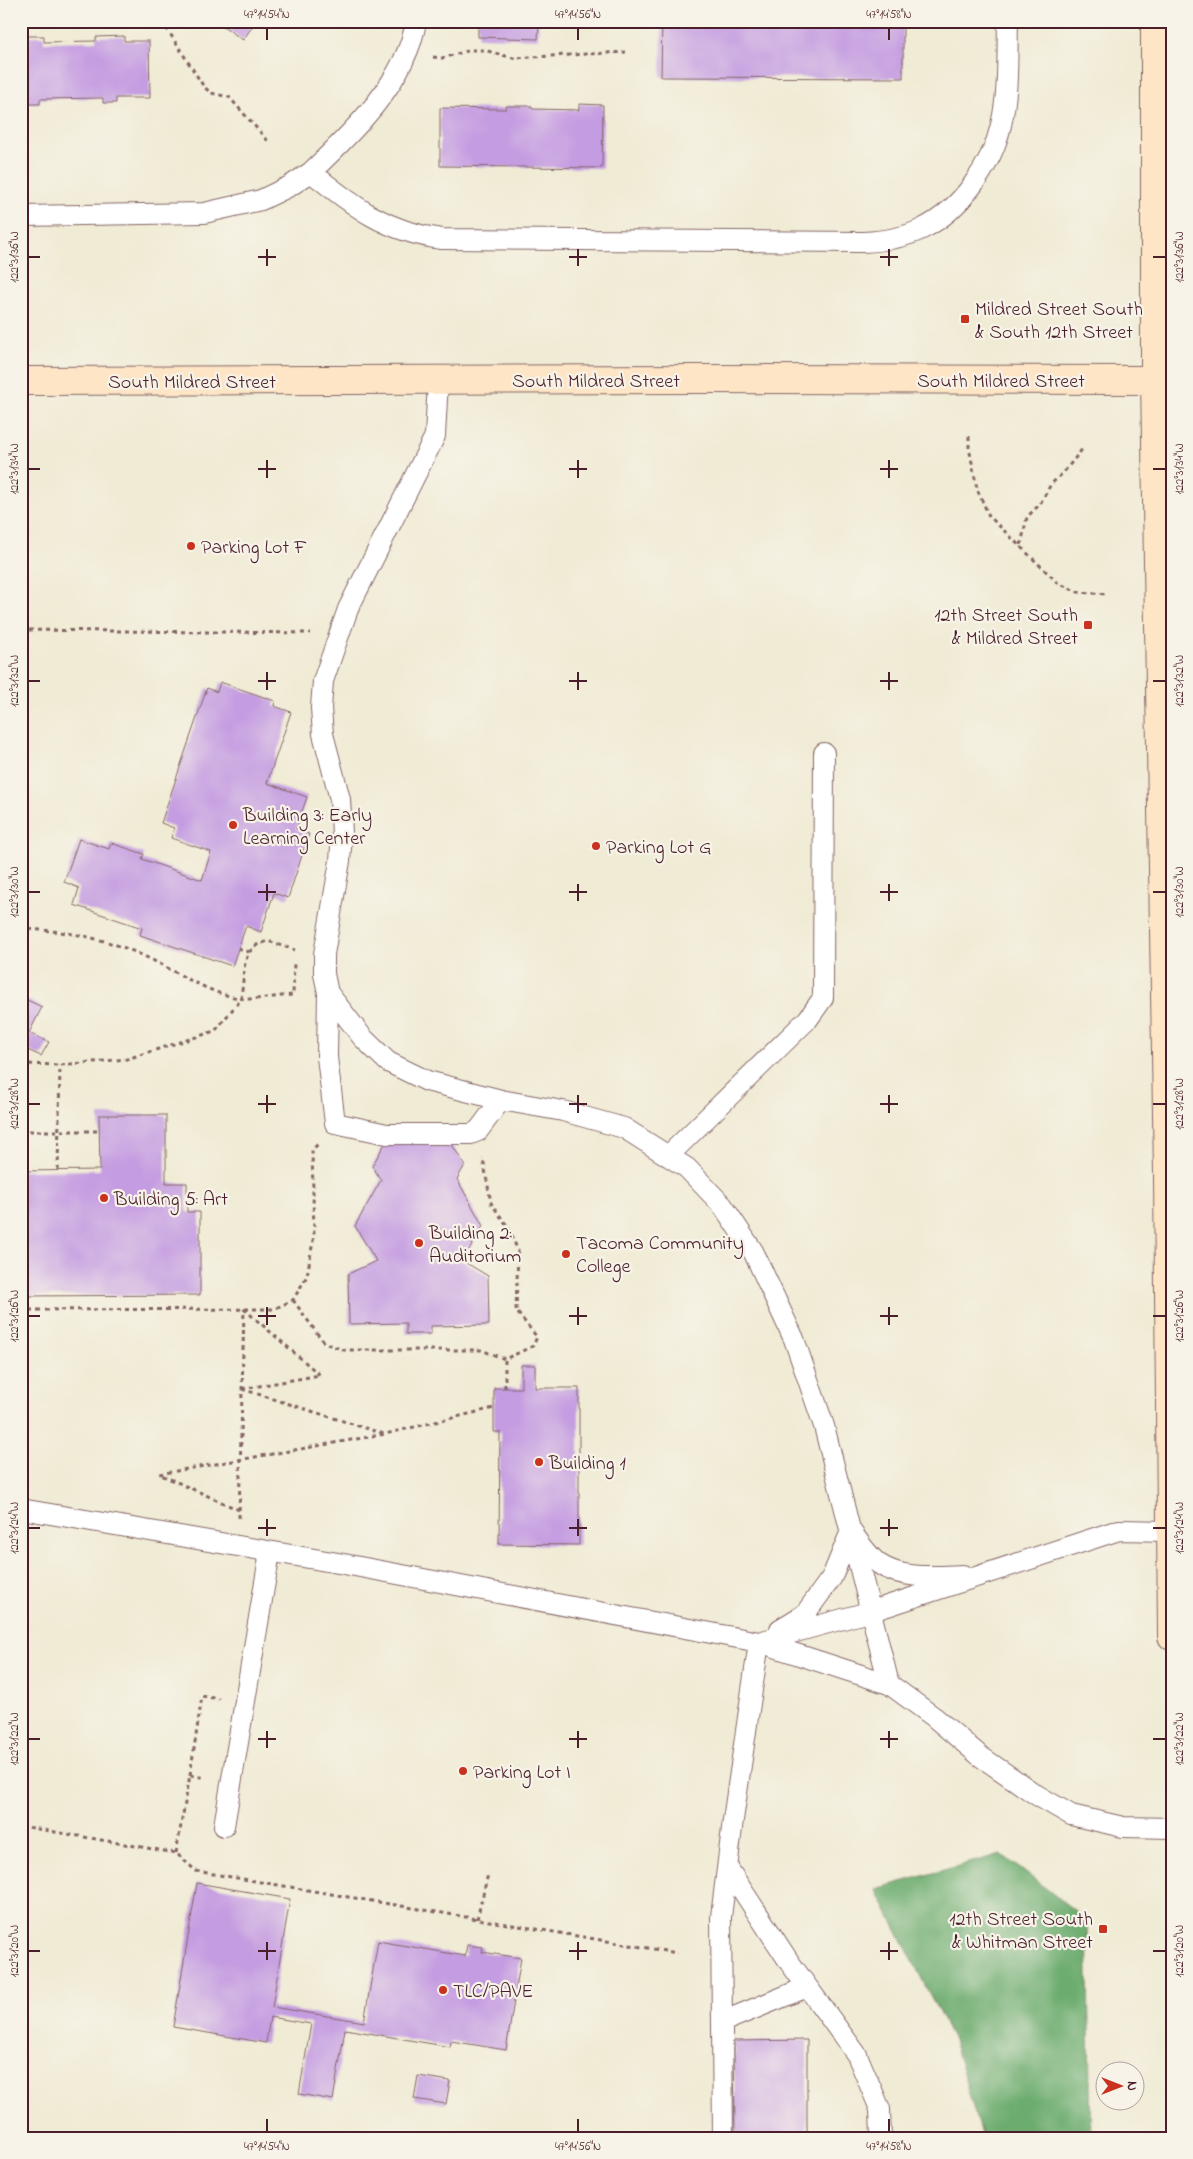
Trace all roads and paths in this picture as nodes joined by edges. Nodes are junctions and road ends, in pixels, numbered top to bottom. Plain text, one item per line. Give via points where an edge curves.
1 (162, 21) edge
2 (416, 21) edge
3 (1008, 21) edge
4 (1155, 21) edge
5 (409, 47) junction
6 (626, 52) dead end
7 (268, 141) dead end
8 (311, 172) junction
9 (21, 216) edge
10 (1163, 380) edge
11 (21, 381) edge
12 (438, 381) junction
13 (969, 436) dead end
14 (1084, 447) dead end
15 (1021, 544) junction
16 (1165, 566) edge
17 (1106, 594) dead end
18 (21, 630) edge
19 (1166, 630) edge
20 (338, 633) junction
21 (824, 753) dead end
22 (21, 930) edge
23 (238, 948) dead end
24 (295, 950) dead end
25 (249, 952) junction
26 (326, 984) junction
27 (293, 995) dead end
28 (240, 999) junction
29 (21, 1064) edge
30 (60, 1065) junction
31 (501, 1100) junction
32 (335, 1123) junction
33 (21, 1131) edge
34 (59, 1131) junction
35 (99, 1131) dead end
36 (478, 1131) junction
37 (668, 1156) junction
38 (58, 1170) dead end
39 (1170, 1175) edge
40 (293, 1300) junction
41 (244, 1309) junction
42 (21, 1310) edge
43 (505, 1359) junction
44 (505, 1388) dead end
45 (242, 1389) junction
46 (494, 1408) dead end
47 (385, 1434) junction
48 (240, 1460) junction
49 (21, 1509) edge
50 (851, 1531) junction
51 (1170, 1531) junction
52 (270, 1552) junction
53 (984, 1574) junction
54 (872, 1611) junction
55 (1172, 1636) edge
56 (759, 1642) junction
57 (889, 1684) junction
58 (220, 1690) dead end
59 (190, 1775) junction
60 (231, 1782) junction
61 (21, 1826) edge
62 (224, 1826) dead end
63 (1172, 1828) edge
64 (176, 1853) junction
65 (729, 1870) junction
66 (488, 1874) dead end
67 (477, 1920) junction
68 (677, 1953) dead end
69 (808, 1987) junction
70 (722, 2022) junction
71 (723, 2138) edge
72 (881, 2138) edge

1 - 7 path via 204,87 211,93 229,97
2 - 5 lane
3 - 8 lane via 1007,91 996,146 979,175 949,211 923,229 891,239 863,242 442,239 390,227 347,201
4 - 10 main road
5 - 6 path via 436,58 470,50 484,50 512,58
5 - 8 lane via 386,89 355,129
8 - 9 lane via 261,200 204,213
10 - 12 main road, South Mildred Street
10 - 16 main road
11 - 12 main road, South Mildred Street
12 - 20 lane via 435,436
13 - 15 path via 977,489 989,516
14 - 15 path via 1027,517
15 - 17 path via 1058,583 1078,592
16 - 19 main road
18 - 20 path
19 - 39 main road
20 - 26 lane via 323,681 321,708 323,734 340,799 342,833 324,954
21 - 37 lane via 823,998 808,1019
22 - 28 path via 96,938 138,953 214,992
23 - 25 path
24 - 25 path via 268,941
25 - 28 path
26 - 31 lane via 363,1038 388,1062 427,1082
26 - 32 lane via 327,1057
27 - 28 path
28 - 30 path via 215,1031 128,1059
29 - 30 path
30 - 34 path
31 - 36 lane
31 - 37 lane via 564,1111 624,1128
32 - 36 lane via 387,1134 471,1134
32 - 40 path via 312,1150 314,1235 307,1276
33 - 34 path
34 - 35 path
34 - 38 path
36 - 43 path via 491,1203 508,1227 518,1251 516,1310 537,1337 533,1346
37 - 50 lane via 687,1168 723,1206 753,1252 797,1348 824,1426
39 - 51 main road
40 - 41 path via 274,1309
40 - 43 path via 324,1343 344,1350 481,1350
41 - 42 path
41 - 45 path
41 - 45 path via 320,1375
43 - 44 path
45 - 47 path
45 - 48 path
46 - 47 path
47 - 48 path
48 - 48 path via 239,1510 159,1474 232,1462
49 - 52 lane
50 - 53 lane via 879,1564 901,1573
50 - 54 lane
50 - 56 lane via 832,1577 805,1614
51 - 53 lane via 1119,1530
51 - 55 main road
52 - 56 lane
52 - 60 lane
53 - 54 lane
54 - 56 lane
54 - 57 lane
56 - 57 lane
56 - 65 lane via 733,1820
57 - 63 lane via 980,1756 1071,1815 1123,1827
58 - 59 path via 219,1700 202,1696
59 - 60 path
59 - 64 path
60 - 62 lane
61 - 64 path
64 - 67 path via 196,1871
65 - 69 lane
65 - 70 lane via 721,1917
66 - 67 path
67 - 68 path
69 - 70 lane
69 - 72 lane via 857,2055 880,2109
70 - 71 lane

